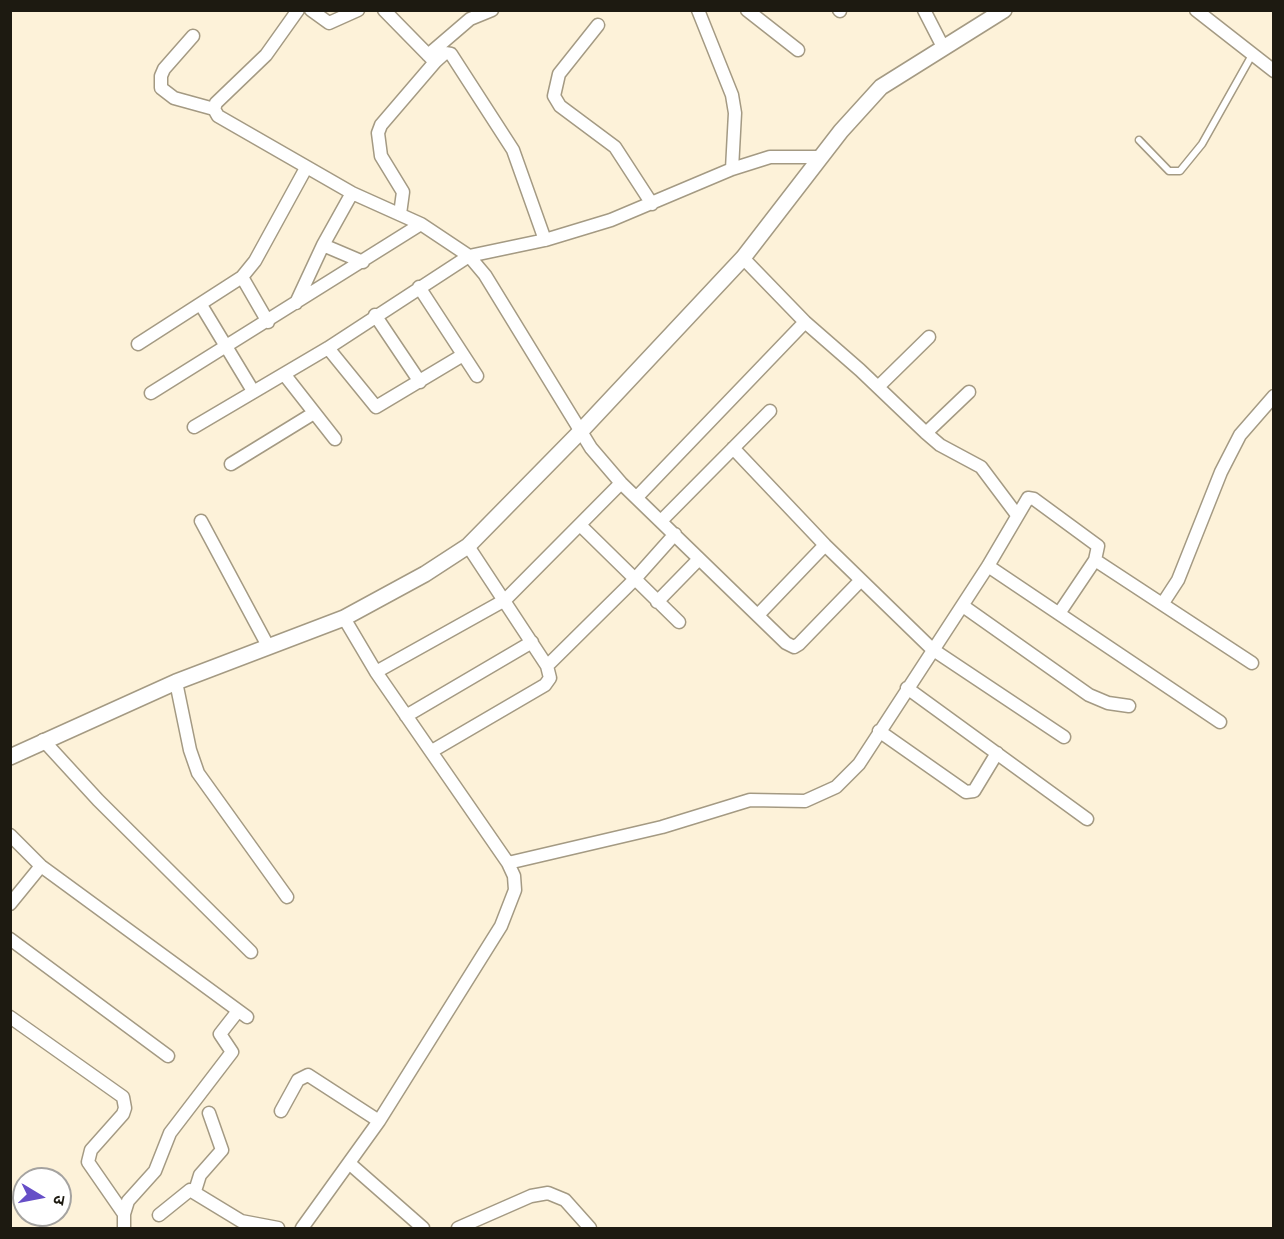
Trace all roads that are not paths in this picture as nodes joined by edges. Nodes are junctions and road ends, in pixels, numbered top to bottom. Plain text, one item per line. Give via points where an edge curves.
1 (298, 10) edge
2 (311, 10) edge
3 (358, 10) edge
4 (384, 10) edge
5 (492, 10) edge
6 (698, 10) edge
7 (747, 10) edge
8 (924, 10) edge
9 (1004, 10) edge
10 (1196, 10) edge
11 (598, 25) dead end
12 (193, 36) dead end
13 (943, 47) junction
14 (798, 50) dead end
15 (1252, 55) junction
16 (432, 59) junction
17 (1274, 71) edge
18 (214, 109) junction
19 (1139, 140) dead end
20 (821, 157) junction
21 (306, 168) junction
22 (732, 169) junction
23 (352, 193) junction
24 (652, 204) junction
25 (400, 213) junction
26 (421, 224) junction
27 (545, 240) junction
28 (323, 244) junction
29 (469, 256) junction
30 (743, 258) junction
31 (363, 262) junction
32 (242, 277) junction
33 (419, 287) junction
34 (296, 303) junction
35 (201, 304) junction
36 (375, 315) junction
37 (268, 322) junction
38 (805, 322) junction
39 (929, 337) dead end
40 (138, 344) dead end
41 (328, 348) junction
42 (225, 349) junction
43 (463, 355) junction
44 (284, 374) junction
45 (477, 376) dead end
46 (420, 382) junction
47 (878, 387) junction
48 (253, 391) junction
49 (969, 392) dead end
50 (151, 393) dead end
51 (1274, 396) edge
52 (770, 411) dead end
53 (314, 413) junction
54 (194, 427) dead end
55 (580, 432) junction
56 (926, 433) junction
57 (335, 439) dead end
58 (733, 448) junction
59 (231, 464) dead end
60 (621, 483) junction
61 (637, 497) junction
62 (1017, 515) junction
63 (201, 521) dead end
64 (661, 521) junction
65 (580, 525) junction
66 (675, 534) junction
67 (825, 545) junction
68 (468, 546) junction
69 (699, 559) junction
70 (1095, 560) junction
71 (988, 566) junction
72 (634, 580) junction
73 (861, 580) junction
74 (506, 600) junction
75 (657, 602) junction
76 (1163, 603) junction
77 (963, 606) junction
78 (1060, 612) junction
79 (758, 615) junction
80 (344, 618) junction
81 (678, 622) dead end
82 (532, 642) junction
83 (268, 646) junction
84 (932, 649) junction
85 (1251, 663) dead end
86 (547, 666) junction
87 (376, 672) junction
88 (176, 682) junction
89 (907, 688) junction
90 (1129, 706) dead end
91 (406, 716) junction
92 (1221, 722) dead end
93 (879, 732) junction
94 (1064, 737) dead end
95 (43, 740) junction
96 (432, 751) junction
97 (997, 753) junction
98 (10, 757) edge
99 (1087, 819) dead end
100 (10, 835) edge
101 (508, 863) junction
102 (42, 866) junction
103 (287, 897) dead end
104 (10, 904) edge
105 (10, 939) edge
106 (251, 952) dead end
107 (10, 1017) edge
108 (168, 1056) dead end
109 (281, 1111) dead end
110 (209, 1113) dead end
111 (380, 1121) junction
112 (350, 1163) junction
113 (195, 1191) junction
114 (124, 1214) junction
115 (159, 1215) dead end
116 (124, 1228) edge
117 (278, 1228) edge
118 (302, 1228) edge
119 (423, 1228) edge
120 (459, 1228) edge
121 (590, 1228) edge

1 - 18 street via 266,55
2 - 3 street via 329,23
4 - 16 street
5 - 16 street via 470,19
6 - 22 street via 732,95
7 - 14 street
8 - 13 street
9 - 13 street
10 - 15 street
11 - 24 street via 559,74 554,96 560,106 615,147
12 - 18 street via 164,69 161,88 174,98
13 - 20 street via 881,87
15 - 17 street
15 - 19 lane via 1202,144 1180,171 1168,171
16 - 25 street via 378,133 381,156 403,192
16 - 27 street via 451,54 498,123 516,158
18 - 21 street via 218,116
20 - 22 street via 783,156
20 - 30 street
21 - 23 street
21 - 32 street via 255,261
22 - 24 street
23 - 25 street
23 - 28 street
24 - 27 street
25 - 26 street
26 - 29 street
26 - 31 street
27 - 29 street
28 - 31 street
28 - 34 street
29 - 33 street
29 - 55 street via 485,275
30 - 38 street
30 - 55 street
31 - 34 street
32 - 35 street
32 - 37 street
33 - 36 street
33 - 43 street
34 - 37 street
35 - 40 street
35 - 42 street
36 - 41 street
36 - 46 street
37 - 42 street
38 - 47 street
38 - 61 street
39 - 47 street
41 - 44 street
41 - 46 street via 376,407
42 - 48 street
42 - 50 street
43 - 45 street
43 - 46 street
44 - 48 street
44 - 53 street
47 - 56 street
48 - 54 street
49 - 56 street
51 - 76 street via 1240,435 1178,580
52 - 58 street
53 - 57 street
53 - 59 street
55 - 60 street
55 - 68 street
56 - 62 street via 981,467
58 - 64 street
58 - 67 street
60 - 61 street
60 - 65 street
61 - 64 street
62 - 70 street via 1028,498 1034,499 1096,542 1099,550
62 - 71 street
63 - 83 street
64 - 66 street
65 - 72 street
65 - 74 street
66 - 69 street
66 - 72 street
67 - 73 street
67 - 79 street
68 - 74 street
68 - 80 street
69 - 75 street
69 - 79 street
70 - 76 street
70 - 78 street
71 - 77 street
71 - 78 street
72 - 75 street
72 - 86 street
73 - 79 street via 794,646
73 - 84 street
74 - 82 street
74 - 87 street
75 - 81 street
76 - 85 street
77 - 84 street
77 - 90 street via 1089,695
78 - 92 street
80 - 83 street
80 - 87 street
82 - 86 street
82 - 91 street
83 - 88 street
84 - 89 street
84 - 94 street
86 - 96 street via 550,678 545,685
87 - 91 street
88 - 95 street
88 - 103 street via 198,773
89 - 93 street
89 - 97 street
91 - 96 street
93 - 97 street via 971,793
93 - 101 street via 848,778 805,801 750,800 662,827
95 - 98 street
95 - 106 street
96 - 101 street
97 - 99 street
100 - 102 street
101 - 111 street via 515,890 501,926
102 - 104 street
102 - 114 street via 243,1014 220,1034 232,1052 178,1120 164,1144 155,1172 128,1201
105 - 108 street
107 - 114 street via 123,1097 123,1114 91,1150 88,1162
109 - 111 street via 298,1080 308,1075
110 - 113 street via 222,1150 200,1175
111 - 112 street
112 - 118 street
112 - 119 street
113 - 115 street via 186,1191
113 - 117 street via 241,1221
114 - 116 street
120 - 121 street via 531,1196 549,1193 565,1200

